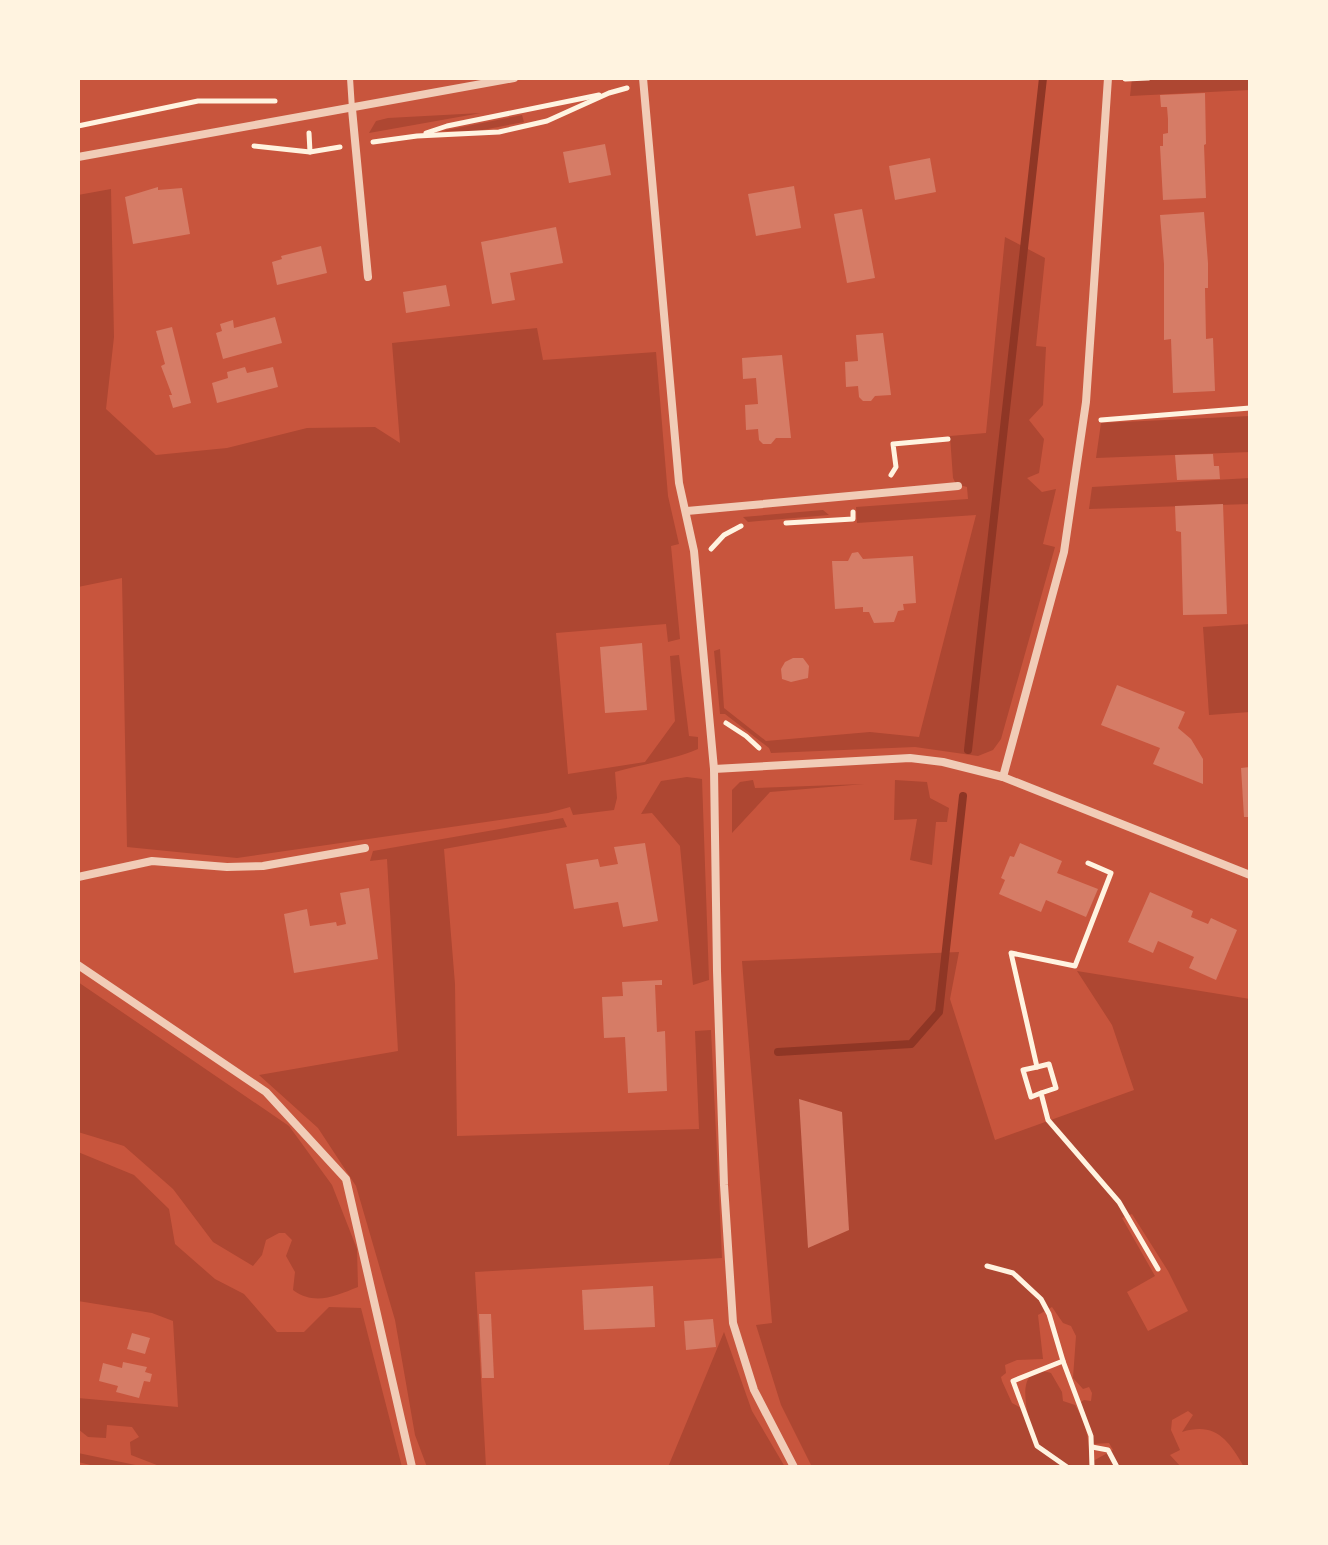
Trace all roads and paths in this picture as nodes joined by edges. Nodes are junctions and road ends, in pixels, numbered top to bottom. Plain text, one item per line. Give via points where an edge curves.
1 (350, 78) edge
2 (514, 78) edge
3 (643, 78) edge
4 (1108, 78) edge
5 (1148, 78) edge
6 (1122, 79) edge
7 (609, 93) dead end
8 (289, 100) dead end
9 (352, 109) junction
10 (78, 126) edge
11 (417, 136) dead end
12 (78, 157) edge
13 (368, 277) dead end
14 (1250, 408) edge
15 (1096, 420) dead end
16 (948, 439) dead end
17 (884, 477) dead end
18 (958, 486) dead end
19 (851, 495) junction
20 (733, 507) junction
21 (687, 511) junction
22 (778, 523) dead end
23 (748, 525) dead end
24 (735, 528) junction
25 (694, 551) junction
26 (710, 722) junction
27 (763, 766) junction
28 (714, 769) junction
29 (1003, 777) junction
30 (365, 848) dead end
31 (1088, 863) dead end
32 (1250, 875) edge
33 (78, 877) edge
34 (78, 965) edge
35 (1037, 1067) junction
36 (1041, 1093) junction
37 (987, 1266) dead end
38 (1158, 1269) dead end
39 (1063, 1361) junction
40 (1092, 1447) junction
41 (412, 1467) edge
42 (794, 1467) edge
43 (1067, 1467) edge
44 (1092, 1467) edge
45 (1117, 1467) edge

1 - 9 lane
2 - 9 street
3 - 21 street via 679,483
4 - 29 street via 1086,402 1064,552
5 - 6 path
7 - 11 path
8 - 10 path via 198,101
9 - 12 street
9 - 13 street
14 - 15 path
16 - 17 path via 893,444 896,467
18 - 19 street
19 - 20 street
19 - 22 path via 853,519
20 - 21 street
20 - 24 path
21 - 25 street
23 - 24 path
24 - 25 path via 711,549
25 - 26 street
26 - 27 path via 723,721 746,736 761,751
26 - 28 street
27 - 28 street
27 - 29 street via 910,758
28 - 42 street via 733,1323 754,1390
29 - 32 street
30 - 33 street via 244,867 152,861
31 - 35 path via 1111,873 1075,966 1011,953
34 - 41 street via 266,1092 346,1179
35 - 36 path via 1049,1064 1056,1088
35 - 36 path via 1023,1070 1031,1097
36 - 38 path via 1048,1120 1119,1202
37 - 39 path via 1013,1273 1041,1299
39 - 40 path
39 - 43 path via 1013,1381 1037,1446
40 - 44 path
40 - 45 path via 1108,1450

